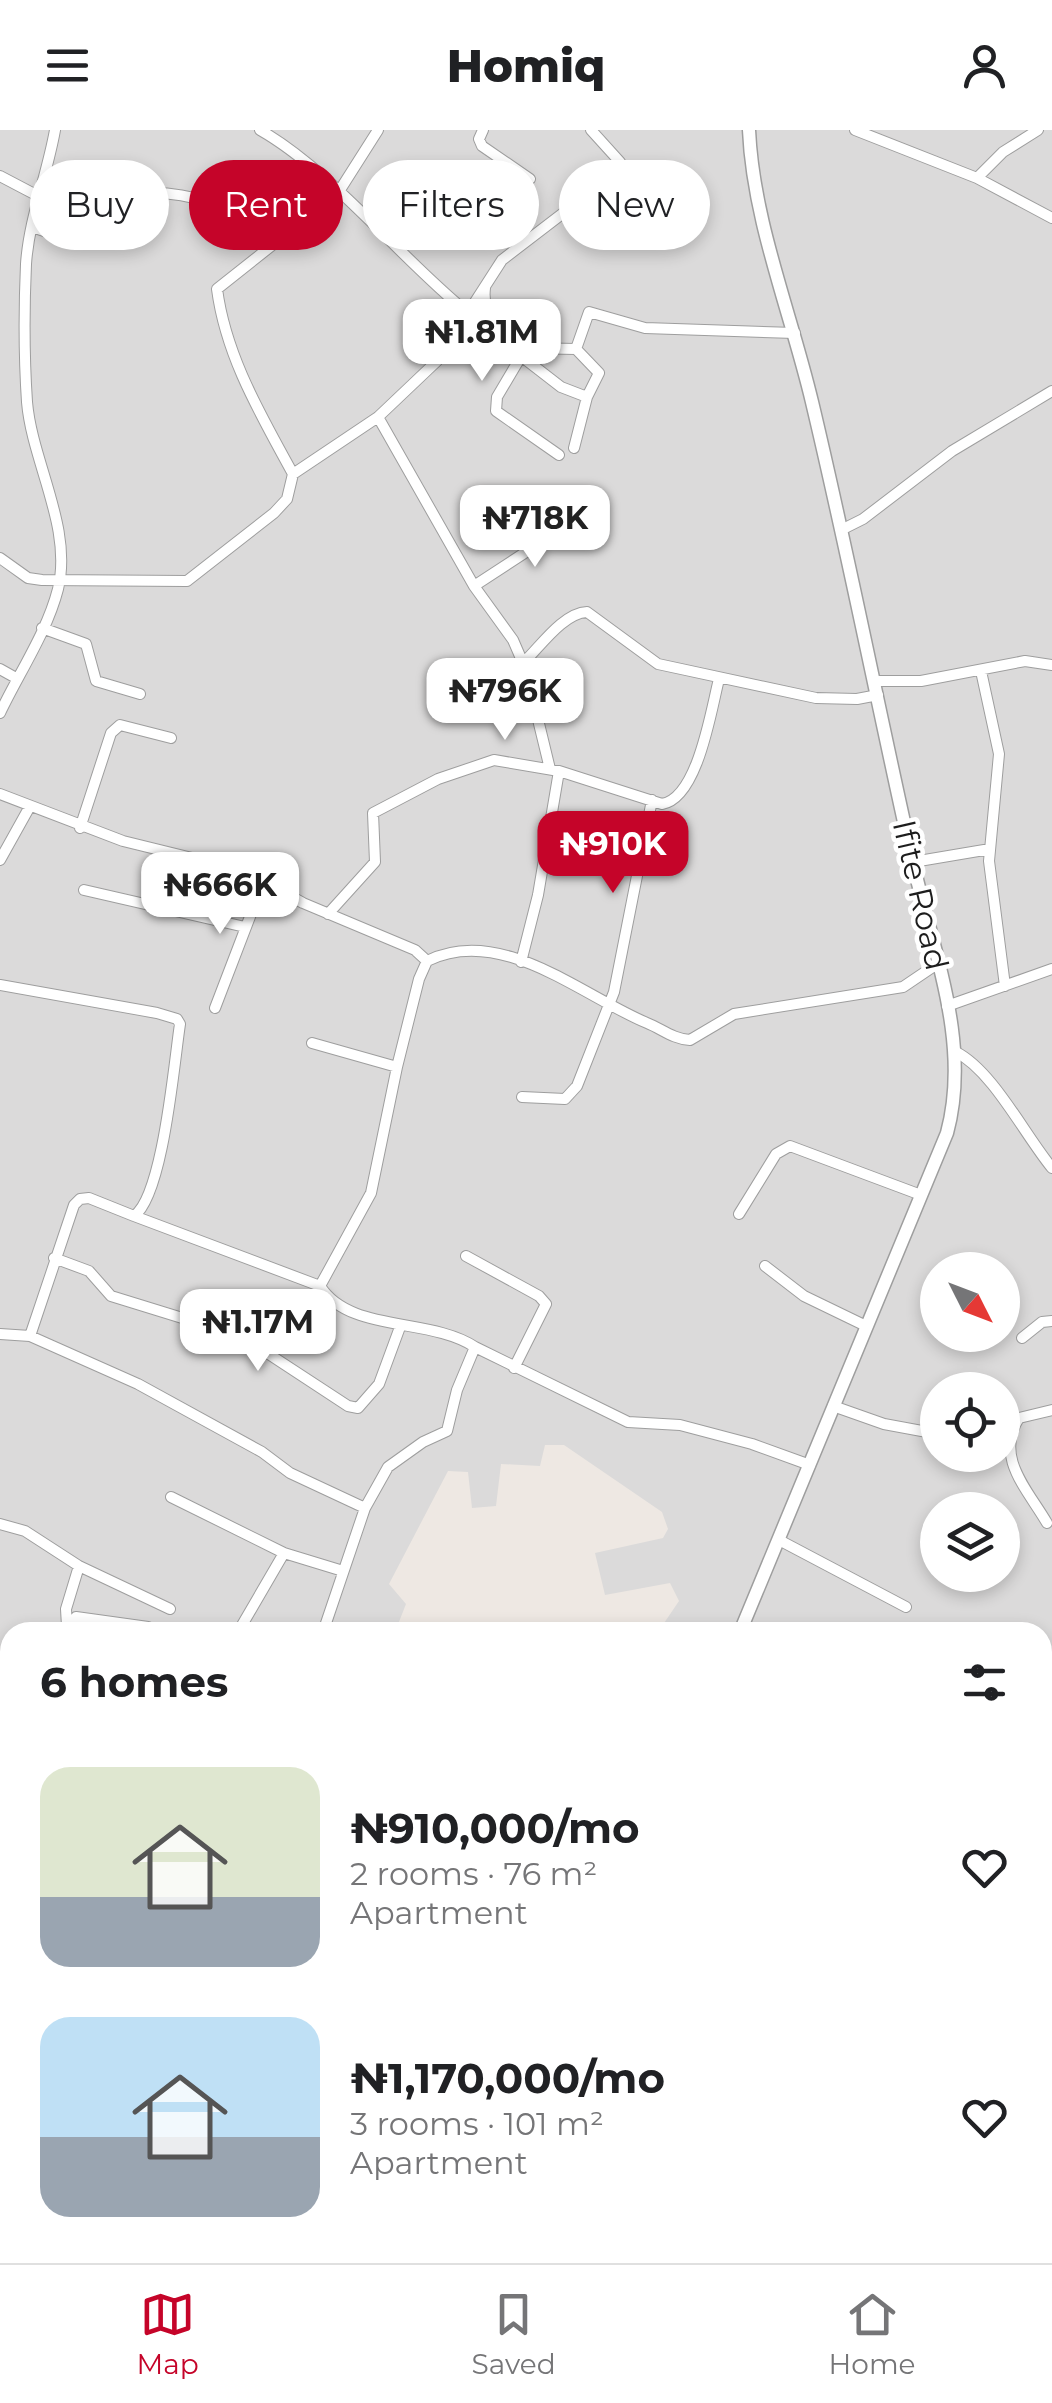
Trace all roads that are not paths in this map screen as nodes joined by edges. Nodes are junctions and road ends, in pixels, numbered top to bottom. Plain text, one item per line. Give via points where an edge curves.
1 (54, 130) edge
2 (260, 130) edge
3 (378, 130) edge
4 (483, 130) edge
5 (591, 130) edge
6 (749, 130) edge
7 (854, 130) edge
8 (1038, 130) edge
9 (48, 160) edge
10 (302, 160) edge
11 (502, 160) edge
12 (0, 176) edge
13 (977, 178) junction
14 (343, 185) edge
15 (30, 192) edge
16 (343, 198) edge
17 (1052, 218) edge
18 (30, 239) edge
19 (265, 250) edge
20 (486, 282) junction
21 (468, 314) junction
22 (795, 334) junction
23 (576, 349) junction
24 (524, 352) junction
25 (1052, 391) edge
26 (587, 397) junction
27 (378, 417) junction
28 (574, 448) dead end
29 (559, 455) dead end
30 (294, 474) junction
31 (575, 520) dead end
32 (841, 530) junction
33 (0, 558) edge
34 (59, 578) junction
35 (474, 586) junction
36 (42, 628) junction
37 (524, 664) junction
38 (1052, 665) edge
39 (0, 669) edge
40 (981, 670) junction
41 (16, 678) junction
42 (719, 679) junction
43 (876, 688) junction
44 (140, 694) dead end
45 (0, 713) edge
46 (171, 738) dead end
47 (554, 770) junction
48 (0, 794) edge
49 (652, 800) junction
50 (29, 808) junction
51 (80, 828) junction
52 (990, 849) junction
53 (0, 860) edge
54 (913, 862) junction
55 (264, 880) junction
56 (84, 890) dead end
57 (328, 914) junction
58 (246, 928) junction
59 (427, 962) junction
60 (522, 962) junction
61 (937, 964) junction
62 (1052, 970) edge
63 (0, 986) edge
64 (1005, 986) junction
65 (611, 1004) junction
66 (947, 1006) junction
67 (215, 1008) dead end
68 (312, 1043) dead end
69 (956, 1052) junction
70 (397, 1066) junction
71 (522, 1096) dead end
72 (1047, 1154) edge
73 (1052, 1168) edge
74 (922, 1195) junction
75 (739, 1214) dead end
76 (134, 1216) junction
77 (466, 1256) dead end
78 (54, 1258) junction
79 (765, 1266) dead end
80 (320, 1286) junction
81 (1052, 1322) edge
82 (866, 1326) junction
83 (400, 1327) junction
84 (0, 1334) edge
85 (30, 1336) junction
86 (1022, 1338) dead end
87 (474, 1347) junction
88 (514, 1368) junction
89 (833, 1406) junction
90 (1052, 1410) edge
91 (1020, 1417) edge
92 (920, 1431) edge
93 (810, 1464) junction
94 (1015, 1472) edge
95 (171, 1497) dead end
96 (365, 1508) junction
97 (1048, 1523) dead end
98 (0, 1524) edge
99 (779, 1540) junction
100 (284, 1553) junction
101 (79, 1566) junction
102 (342, 1571) junction
103 (906, 1607) dead end
104 (170, 1609) dead end
105 (66, 1622) edge
106 (72, 1622) edge
107 (115, 1622) edge
108 (244, 1622) edge
109 (326, 1622) edge
110 (744, 1622) edge

1 - 9 street
2 - 10 street
3 - 14 street
4 - 11 street via 482,146
5 - 20 street via 616,155 618,168 502,260
6 - 22 street, Ifite Road via 756,186
7 - 13 street
8 - 13 street
12 - 15 street
13 - 17 street
16 - 21 street
18 - 34 street via 27,396 58,534
19 - 30 street via 217,289 244,380
20 - 21 street
20 - 24 street via 488,315
21 - 27 street via 437,361
22 - 23 street via 646,328 594,310
22 - 32 street, Ifite Road
23 - 24 street
23 - 26 street via 599,373
24 - 26 street via 561,387
24 - 29 street via 497,397 496,412
25 - 32 street
26 - 28 street
27 - 30 street
27 - 35 street
30 - 34 street via 286,500 274,512 186,581
31 - 35 street
32 - 43 street, Ifite Road
33 - 34 street via 28,578
34 - 36 street
35 - 37 street
36 - 41 street
36 - 44 street via 86,644 96,681
37 - 42 street via 565,622 587,612 647,660
37 - 47 street
38 - 40 street via 1025,661
39 - 41 street
40 - 43 street
40 - 52 street via 1000,754
41 - 45 street
42 - 43 street via 816,698 857,699
42 - 49 street via 687,786 667,804
43 - 54 street, Ifite Road
46 - 51 street via 120,726 111,732
47 - 49 street
47 - 57 street via 488,761 374,814 376,862
47 - 60 street via 541,879
48 - 50 street
49 - 65 street
50 - 51 street
50 - 53 street
51 - 55 street
52 - 54 street
52 - 64 street
54 - 61 street, Ifite Road
55 - 57 street
55 - 58 street
56 - 58 street
57 - 59 street via 415,950
58 - 67 street
59 - 60 street via 477,953
59 - 70 street
60 - 65 street
61 - 65 street via 903,987 734,1014 690,1040
61 - 66 street, Ifite Road
62 - 64 street
63 - 76 street via 157,1013 180,1024 156,1180
64 - 66 street
65 - 71 street via 573,1092 550,1100
66 - 69 street, Ifite Road
68 - 70 street
69 - 72 street via 987,1076
69 - 74 street, Ifite Road via 955,1105
70 - 80 street via 371,1194
72 - 73 street
74 - 75 street via 790,1146 776,1154
74 - 82 street, Ifite Road
76 - 78 street via 80,1199
76 - 80 street
77 - 88 street via 546,1304
78 - 83 street via 89,1271 111,1296 226,1326 358,1408 379,1384
78 - 85 street
79 - 82 street via 804,1296
80 - 83 street via 346,1308
81 - 86 street
82 - 89 street, Ifite Road
83 - 87 street via 434,1328
84 - 85 street
85 - 96 street via 138,1384 290,1473
87 - 88 street
87 - 96 street via 447,1432 388,1467
88 - 93 street via 628,1422 680,1426
89 - 92 street
89 - 93 street, Ifite Road
90 - 91 street
93 - 99 street, Ifite Road
94 - 97 street
95 - 100 street
96 - 102 street
98 - 101 street via 25,1531
99 - 103 street
99 - 110 street, Ifite Road
100 - 102 street
100 - 108 street
101 - 104 street
101 - 105 street
102 - 109 street
106 - 107 street

